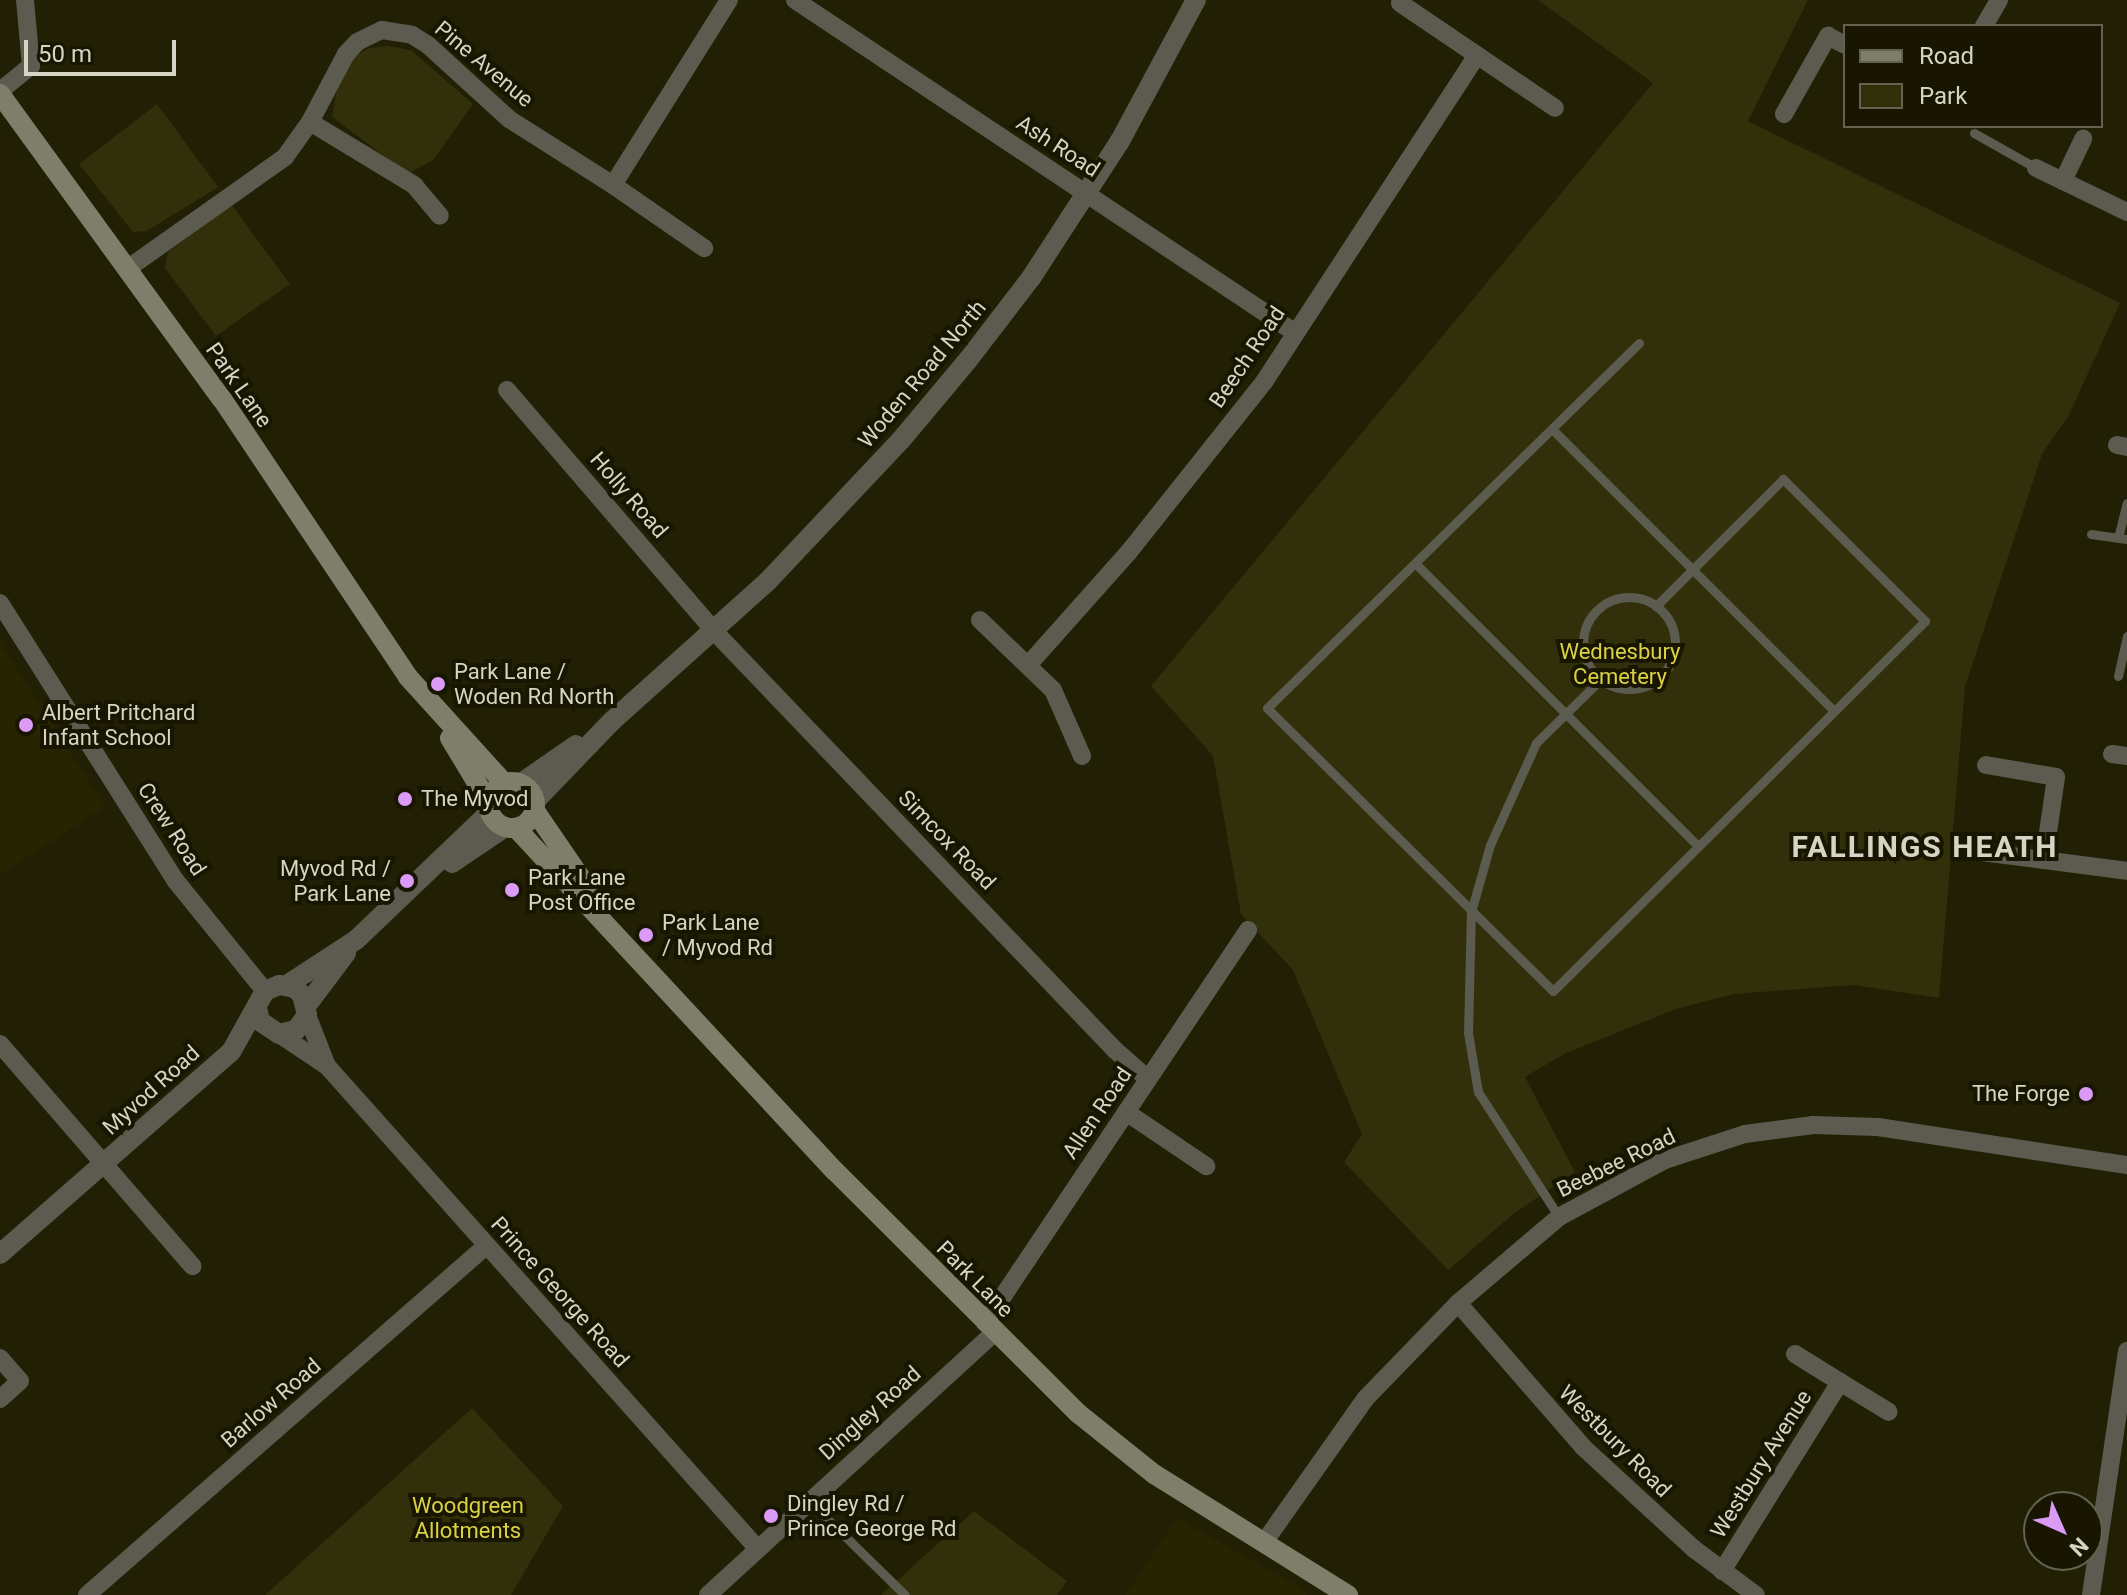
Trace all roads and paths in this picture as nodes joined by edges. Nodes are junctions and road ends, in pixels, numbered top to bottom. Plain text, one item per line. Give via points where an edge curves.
1 (25, 0) edge
2 (729, 0) edge
3 (795, 0) edge
4 (1196, 0) edge
5 (1999, 0) edge
6 (1400, 3) dead end
7 (1985, 24) edge
8 (1843, 44) edge
9 (1477, 55) junction
10 (0, 92) edge
11 (1555, 108) dead end
12 (1784, 114) dead end
13 (310, 122) junction
14 (1974, 133) dead end
15 (2083, 139) dead end
16 (2036, 168) joint
17 (2063, 181) junction
18 (613, 185) junction
19 (1086, 193) junction
20 (2127, 212) edge
21 (440, 216) dead end
22 (704, 248) dead end
23 (127, 269) junction
24 (1294, 332) junction
25 (1639, 343) dead end
26 (507, 390) dead end
27 (1552, 429) junction
28 (2127, 503) edge
29 (2091, 534) dead end
30 (2122, 538) edge
31 (1415, 563) junction
32 (1693, 569) junction
33 (0, 603) edge
34 (1656, 606) junction
35 (980, 620) dead end
36 (714, 631) junction
37 (2127, 636) edge
38 (1029, 664) junction
39 (2118, 676) dead end
40 (1601, 679) junction
41 (432, 707) junction
42 (1834, 711) junction
43 (1566, 714) junction
44 (612, 721) junction
45 (1082, 756) dead end
46 (1986, 765) dead end
47 (512, 784) junction
48 (535, 806) junction
49 (490, 808) junction
50 (511, 828) junction
51 (1698, 846) junction
52 (1974, 851) dead end
53 (2044, 860) junction
54 (2127, 871) edge
55 (412, 890) junction
56 (1472, 909) junction
57 (1248, 930) dead end
58 (621, 936) junction
59 (356, 940) junction
60 (287, 985) junction
61 (261, 1000) junction
62 (307, 1010) junction
63 (276, 1034) junction
64 (0, 1044) edge
65 (231, 1052) junction
66 (327, 1066) junction
67 (1148, 1079) junction
68 (1126, 1112) junction
69 (104, 1165) junction
70 (2127, 1165) edge
71 (1206, 1166) dead end
72 (1559, 1217) junction
73 (486, 1246) junction
74 (0, 1254) edge
75 (192, 1266) dead end
76 (1458, 1303) junction
77 (989, 1328) junction
78 (2127, 1351) edge
79 (1795, 1354) dead end
80 (0, 1358) edge
81 (1840, 1382) junction
82 (0, 1399) edge
83 (1889, 1412) dead end
84 (809, 1501) junction
85 (1265, 1541) junction
86 (758, 1549) junction
87 (1722, 1571) junction
88 (87, 1595) edge
89 (708, 1595) edge
90 (905, 1595) edge
91 (1348, 1595) edge
92 (1756, 1595) edge
93 (2091, 1595) edge

1 - 10 street via 31,66
2 - 18 street
3 - 19 street, Ash Road
4 - 19 street, Woden Road North
5 - 7 street
6 - 9 street
8 - 12 street via 1828,36
9 - 11 street
9 - 24 street, Beech Road
10 - 23 main road, Park Lane
13 - 18 street, Pine Avenue via 333,74 357,42 382,30 401,32 428,45 509,119
13 - 21 street via 414,185
13 - 23 street, Pine Avenue via 285,157
14 - 16 lane
15 - 17 street
16 - 17 street
17 - 20 street
18 - 22 street, Pine Avenue
19 - 24 street, Ash Road
19 - 36 street, Woden Road North via 1031,278 901,440
23 - 41 main road, Park Lane
24 - 38 street, Beech Road via 1264,382 1138,541
25 - 27 lane
26 - 36 street, Holly Road
27 - 31 lane
27 - 32 lane
28 - 30 lane
29 - 30 lane
31 - 43 lane
31 - 56 lane via 1267,708
32 - 34 lane
32 - 42 lane
32 - 42 lane via 1783,479 1925,621
33 - 61 street, Crew Road via 175,880
34 - 40 lane via 1642,599 1611,601 1588,621 1583,649
34 - 40 lane via 1673,632 1670,663 1661,675 1636,689
35 - 38 street
36 - 44 street, Woden Road North
36 - 67 street, Simcox Road
37 - 39 lane
38 - 45 street via 1053,690
40 - 43 lane
41 - 47 main road, Park Lane
41 - 49 main road, Park Lane
42 - 51 lane
43 - 51 lane
43 - 56 lane via 1536,743 1513,789
44 - 47 street, Woden Road North
44 - 48 street, Woden Road North
46 - 53 street via 2056,777
47 - 48 main road, Park Lane
47 - 49 main road
48 - 50 main road
48 - 58 main road, Park Lane
49 - 50 main road, Park Lane
49 - 55 street
50 - 55 street
50 - 58 main road, Park Lane
51 - 56 lane via 1553,991
52 - 53 street
53 - 54 street
55 - 59 street
56 - 72 lane via 1468,1033 1478,1092
57 - 67 street, Allen Road
58 - 77 main road, Park Lane via 835,1171
59 - 60 street
59 - 62 street
60 - 61 street
60 - 62 street via 302,995
61 - 63 street via 260,1021
61 - 65 street, Myvod Road
62 - 63 street via 296,1030
62 - 66 street, Prince George Road
63 - 65 street, Myvod Road
63 - 66 street, Prince George Road
64 - 69 street
65 - 69 street, Myvod Road
66 - 73 street, Prince George Road
67 - 68 street, Allen Road
68 - 71 street
68 - 77 street, Allen Road
69 - 74 street, Myvod Road
69 - 75 street, Myvod Road
70 - 72 street, Beebee Road via 1878,1127 1813,1125 1745,1134 1665,1160
72 - 76 street, Beebee Road
73 - 86 street, Prince George Road
73 - 88 street, Barlow Road
76 - 85 street, Beebee Road via 1366,1398
76 - 87 street, Westbury Road via 1583,1447
77 - 84 street, Dingley Road
77 - 85 main road, Park Lane via 1111,1442
78 - 93 street
79 - 81 street, Westbury Avenue
80 - 82 street via 20,1381
81 - 83 street, Westbury Avenue
81 - 87 street, Westbury Avenue
84 - 86 street, Dingley Road
84 - 90 lane
85 - 91 main road, Park Lane
86 - 89 street, Dingley Road
87 - 92 street, Westbury Road

